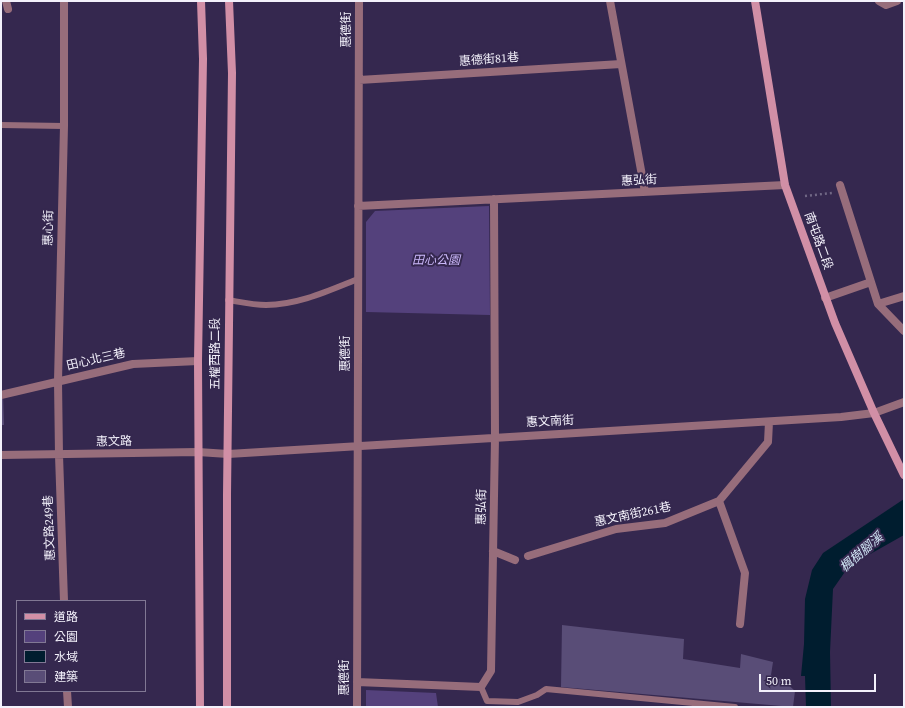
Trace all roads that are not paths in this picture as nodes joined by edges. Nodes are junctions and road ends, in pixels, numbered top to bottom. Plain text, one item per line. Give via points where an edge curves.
1 (64, 1) edge
2 (201, 1) edge
3 (229, 1) edge
4 (359, 1) edge
5 (610, 1) edge
6 (755, 1) edge
7 (878, 1) edge
8 (897, 1) edge
9 (621, 64) junction
10 (359, 80) junction
11 (1, 126) edge
12 (64, 126) junction
13 (785, 186) junction
14 (841, 188) road end
15 (645, 192) junction
16 (494, 199) junction
17 (358, 206) junction
18 (358, 279) junction
19 (871, 282) junction
20 (904, 296) edge
21 (826, 298) junction
22 (228, 300) junction
23 (878, 304) junction
24 (904, 331) edge
25 (198, 361) junction
26 (58, 381) junction
27 (1, 395) edge
28 (904, 402) edge
29 (874, 413) junction
30 (769, 422) junction
31 (495, 438) junction
32 (358, 447) junction
33 (198, 452) junction
34 (228, 454) junction
35 (1, 455) edge
36 (59, 455) junction
37 (904, 475) edge
38 (719, 501) junction
39 (493, 551) junction
40 (528, 556) dead end
41 (515, 560) dead end
42 (64, 600) edge
43 (740, 624) dead end
44 (357, 682) junction
45 (481, 687) junction
46 (67, 692) edge
47 (68, 707) edge
48 (200, 707) edge
49 (227, 707) edge
50 (357, 707) edge
51 (735, 707) edge

1 - 12 street, 惠心街
2 - 25 main road, 五權西路二段 via 203,59
3 - 22 main road, 五權西路二段 via 232,73
4 - 10 street, 惠德街
5 - 9 street
6 - 13 main road, 南屯路二段
7 - 8 street via 886,5
9 - 10 street, 惠德街81巷
9 - 15 street
10 - 17 street, 惠德街
11 - 12 lane
12 - 26 street, 惠心街
13 - 15 street, 惠弘街
13 - 21 main road, 南屯路二段
14 - 19 street
15 - 16 street, 惠弘街
16 - 17 street, 惠弘街
16 - 31 street, 惠弘街
17 - 18 street, 惠德街
18 - 22 lane via 314,297 290,303 265,305
18 - 32 street, 惠德街
19 - 21 street
19 - 23 street
20 - 23 street
21 - 29 main road, 南屯路二段
22 - 34 main road, 五權西路二段
23 - 24 street
25 - 26 street, 田心北三巷 via 133,364
25 - 33 main road, 五權西路二段
26 - 27 street, 田心北三巷
26 - 36 street, 惠心街
28 - 29 street, 惠文南街
29 - 30 street, 惠文南街
29 - 37 main road, 南屯路二段
30 - 31 street, 惠文南街
30 - 38 street, 惠文南街261巷 via 768,442
31 - 32 street, 惠文南街
31 - 39 street, 惠弘街
32 - 34 street, 惠文南街
32 - 44 street, 惠德街
33 - 34 street, 惠文路
33 - 36 street, 惠文路
33 - 48 main road, 五權西路二段
34 - 49 main road, 五權西路二段
35 - 36 street, 惠文路
36 - 42 street, 惠文路249巷
38 - 40 street, 惠文南街261巷 via 665,523 616,529
38 - 43 street via 745,573
39 - 41 street
39 - 45 street, 惠弘街 via 491,671
44 - 45 street
44 - 50 street, 惠德街
45 - 51 lane via 487,701 518,702 546,689
46 - 47 street

